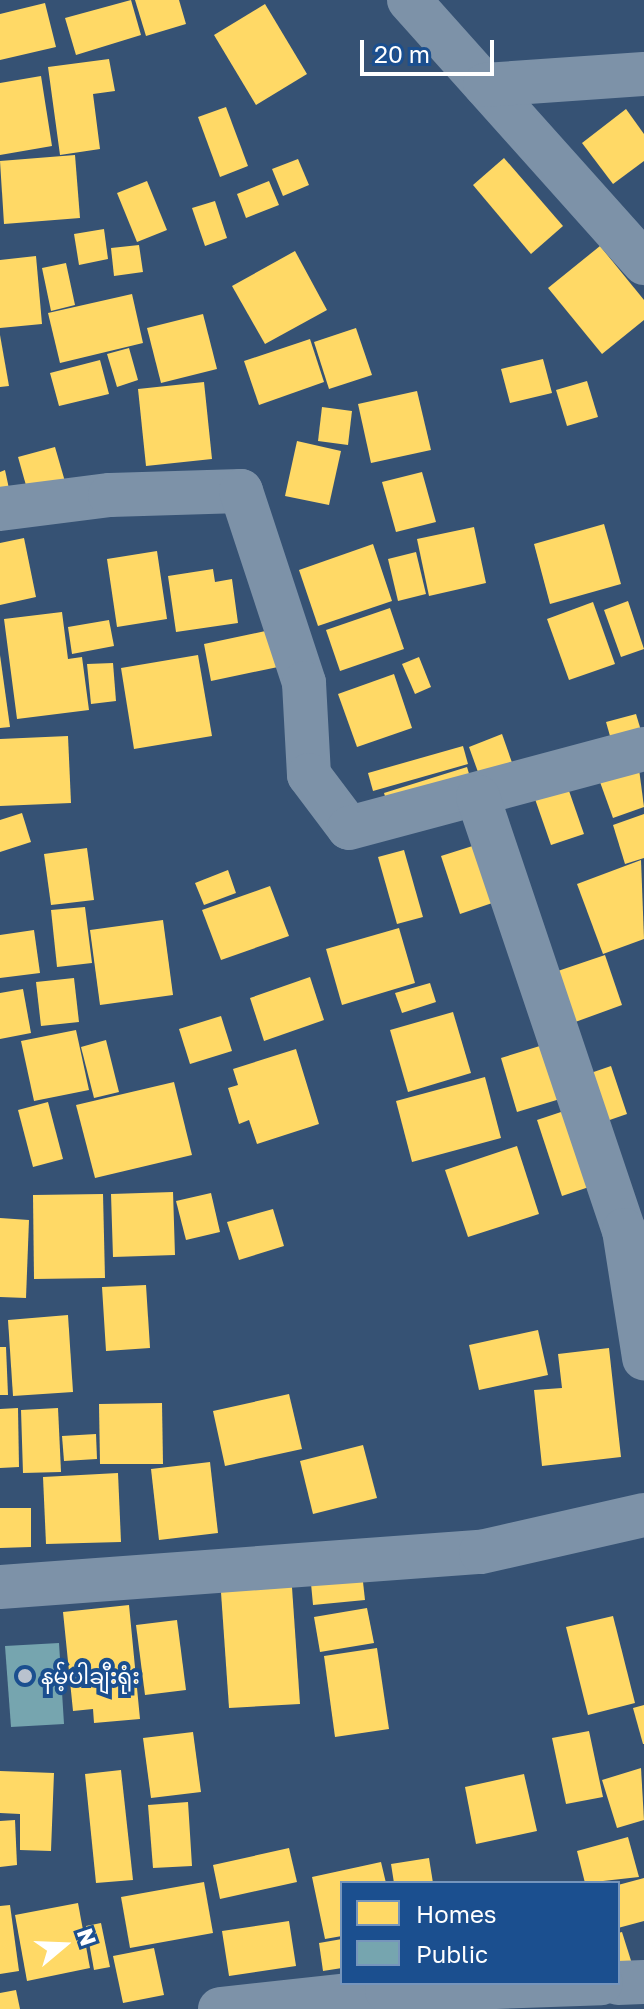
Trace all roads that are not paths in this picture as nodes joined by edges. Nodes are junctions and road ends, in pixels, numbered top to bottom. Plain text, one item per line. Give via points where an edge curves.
1 (409, 0) edge
2 (644, 74) edge
3 (485, 85) junction
4 (644, 263) edge
5 (0, 509) edge
6 (644, 749) edge
7 (478, 797) junction
8 (644, 1358) edge
9 (644, 1515) edge
10 (0, 1587) edge
11 (644, 1982) edge
12 (620, 1983) edge
13 (585, 1985) edge
14 (486, 1997) edge
15 (240, 2007) edge

1 - 3 street
2 - 3 street
3 - 4 street
5 - 7 street via 110,495 241,491 304,683 309,775 349,828
6 - 7 street
7 - 8 street via 624,1230
9 - 10 street via 481,1552
11 - 12 street
13 - 14 street
14 - 15 street

